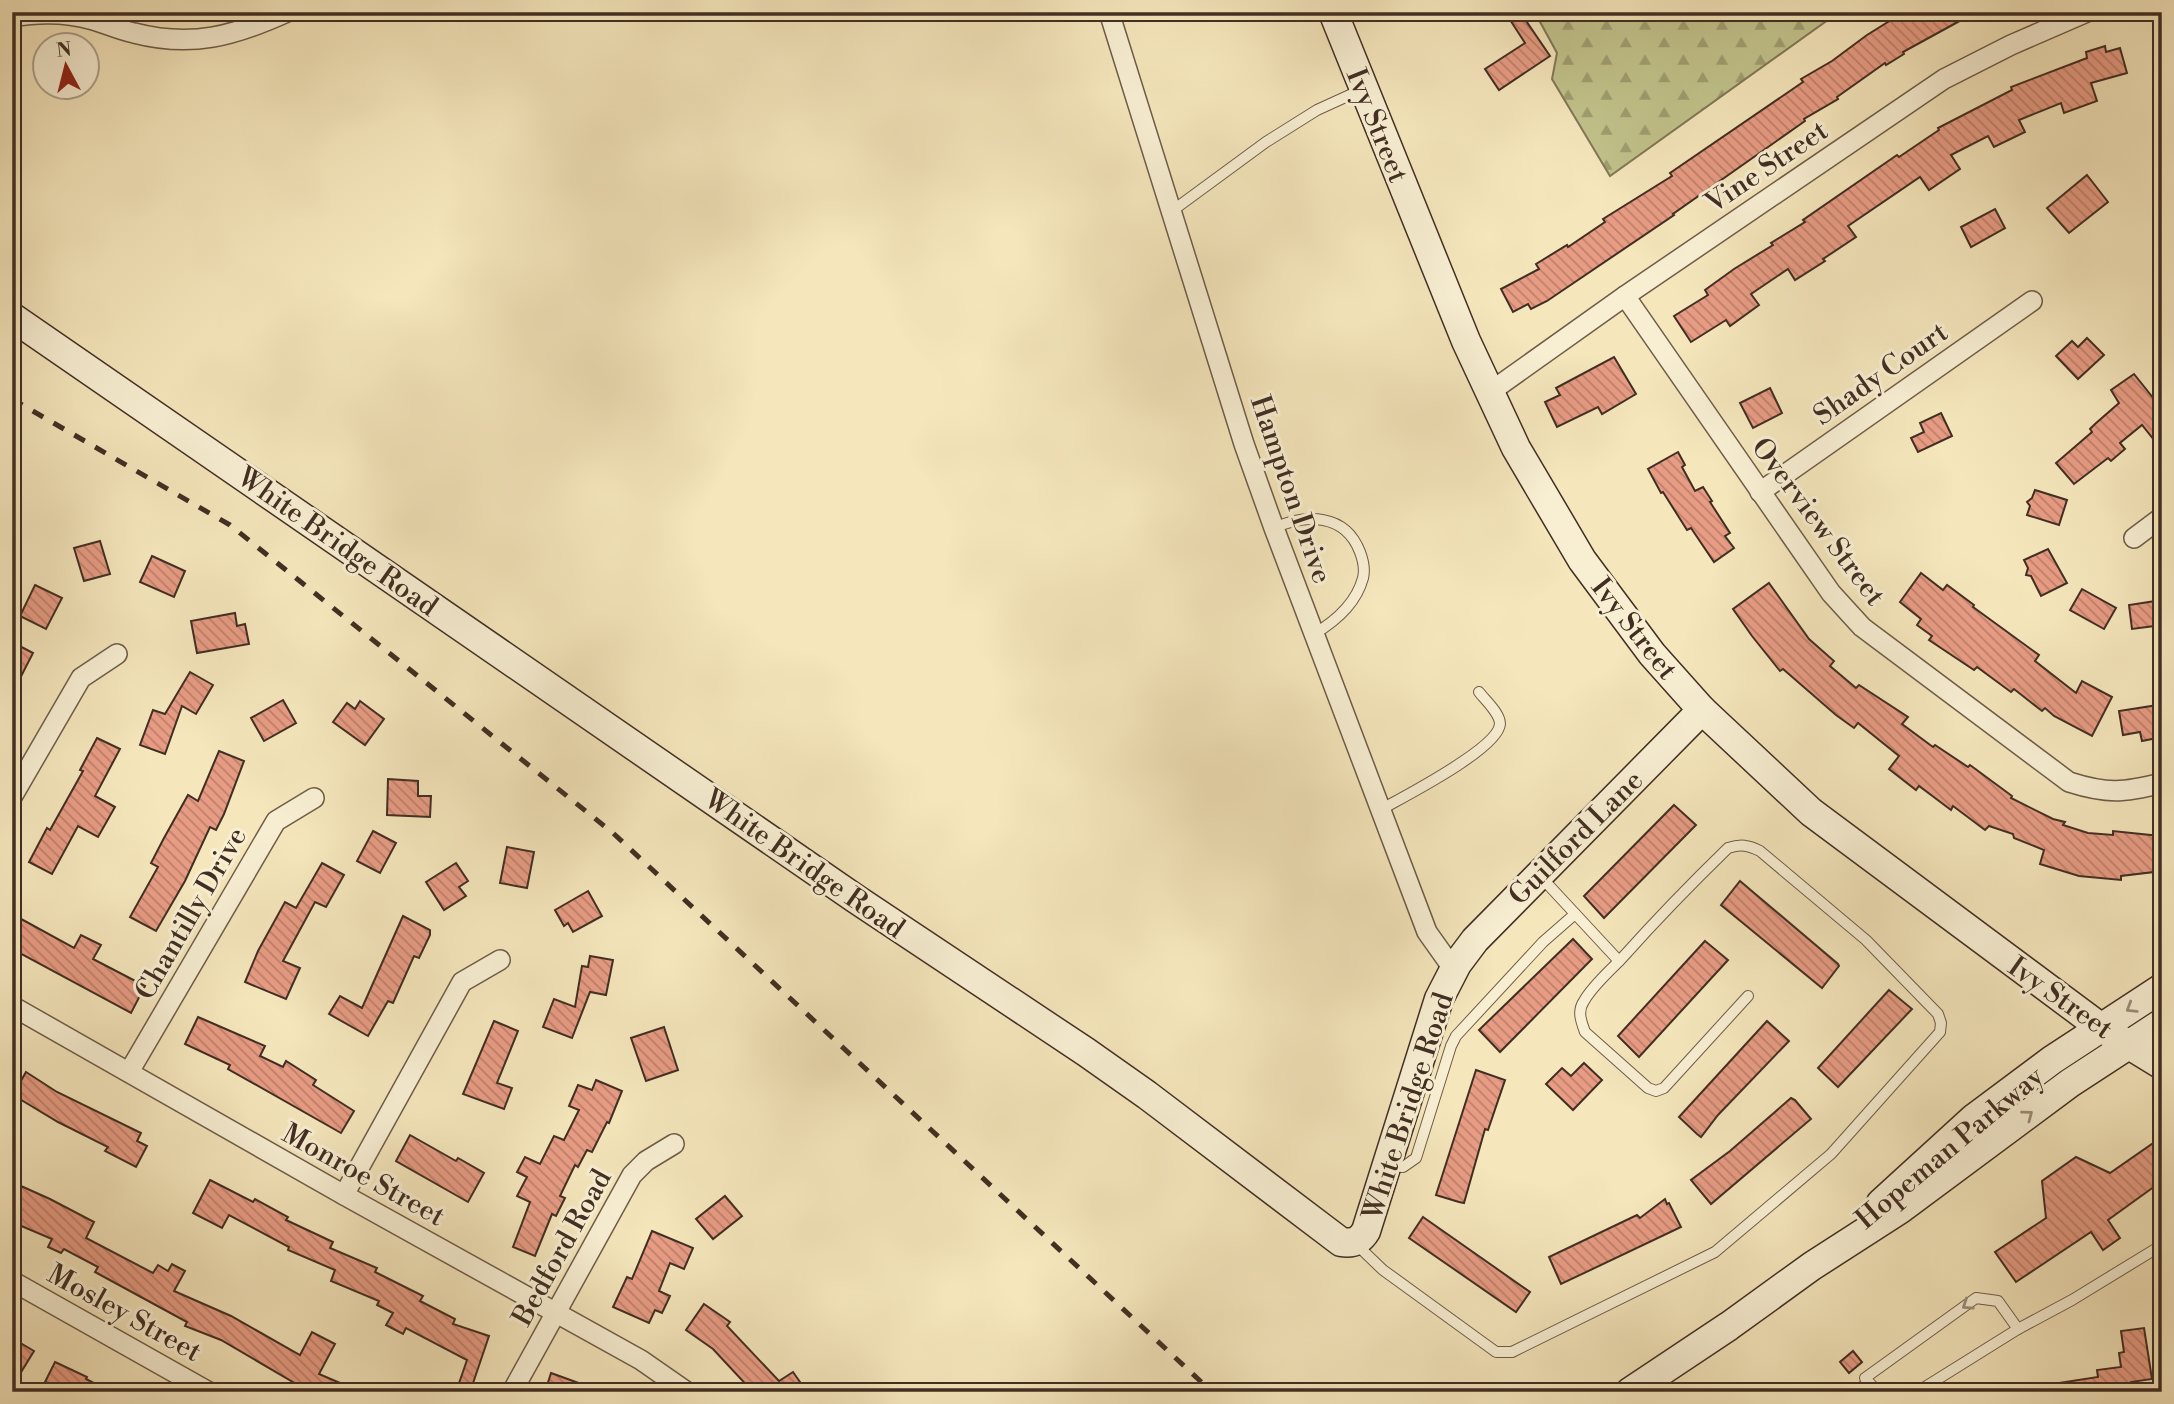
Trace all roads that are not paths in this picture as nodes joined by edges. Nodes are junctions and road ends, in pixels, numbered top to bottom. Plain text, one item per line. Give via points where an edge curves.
1 (287, 12) edge
2 (1109, 12) edge
3 (1333, 12) edge
4 (2087, 12) edge
5 (12, 17) edge
6 (1363, 89) junction
7 (1172, 211) junction
8 (1625, 296) junction
9 (2032, 301) dead end
10 (12, 317) edge
11 (1490, 392) junction
12 (1760, 492) junction
13 (2162, 517) edge
14 (1273, 528) junction
15 (2134, 538) dead end
16 (1314, 634) junction
17 (117, 654) dead end
18 (1479, 692) dead end
19 (1702, 710) junction
20 (2162, 783) edge
21 (12, 797) edge
22 (314, 798) dead end
23 (1380, 810) junction
24 (1538, 874) junction
25 (1575, 914) junction
26 (500, 961) dead end
27 (1619, 961) junction
28 (1454, 970) junction
29 (2162, 988) edge
30 (1748, 996) dead end
31 (12, 1006) edge
32 (2162, 1023) edge
33 (2099, 1027) junction
34 (2129, 1045) junction
35 (2162, 1065) edge
36 (129, 1072) junction
37 (674, 1144) dead end
38 (1387, 1166) junction
39 (344, 1195) junction
40 (1354, 1242) junction
41 (2162, 1245) edge
42 (1812, 1266) junction
43 (12, 1281) edge
44 (555, 1313) junction
45 (2018, 1329) junction
46 (1868, 1382) junction
47 (209, 1392) edge
48 (512, 1392) edge
49 (687, 1392) edge
50 (1630, 1392) edge
51 (1856, 1392) edge
52 (1878, 1392) edge
53 (1917, 1392) edge

1 - 5 street via 246,30 195,40 153,37 73,16 34,13
2 - 7 street, Hampton Drive
3 - 6 main road, Ivy Street
4 - 8 street, Vine Street via 1944,79
6 - 7 lane via 1276,136
6 - 11 main road, Ivy Street
7 - 14 street, Hampton Drive
8 - 11 street, Vine Street
8 - 12 street, Overview Street
9 - 12 street, Shady Court
10 - 40 main road, White Bridge Road via 1096,1059 1317,1226 1341,1242
11 - 19 main road, Ivy Street via 1522,459 1582,560 1645,645
12 - 20 street, Overview Street via 1830,593 1861,627 2069,782 2099,791 2135,790
13 - 15 street
14 - 16 street, Hampton Drive
14 - 16 lane via 1322,518 1346,531 1357,544 1364,571 1356,595 1345,611
16 - 23 street, Hampton Drive
17 - 21 street via 81,678
18 - 23 lane via 1499,716 1498,731 1459,765
19 - 24 main road, Guilford Lane
19 - 33 main road, Ivy Street via 1811,812
22 - 36 street, Chantilly Drive via 276,821
23 - 28 street, Hampton Drive via 1427,932
24 - 25 lane
24 - 28 main road, Guilford Lane via 1475,940
25 - 27 lane
25 - 38 lane via 1456,1036 1416,1158 1403,1167
26 - 39 street via 462,982
27 - 30 lane via 1583,1001 1581,1021 1585,1032 1656,1091 1664,1088
27 - 40 lane via 1728,848 1747,845 1760,851 1885,959 1938,1014 1940,1032 1831,1154 1715,1252 1512,1353 1496,1352 1383,1270
28 - 38 main road, White Bridge Road via 1440,999
29 -> 33 main road, Hopeman Parkway
31 - 36 street, Monroe Street
32 - 34 main road, Hopeman Parkway
33 - 34 main road, Ivy Street
33 - 42 main road, Hopeman Parkway via 1973,1119
34 - 35 main road, Ivy Street
42 -> 34 main road, Hopeman Parkway via 1899,1210 2070,1083
36 - 39 street, Monroe Street
37 - 44 street, Bedford Road via 632,1175
38 - 40 main road, White Bridge Road via 1366,1231
39 - 44 street, Monroe Street
41 - 45 lane
42 - 50 main road, Hopeman Parkway
43 - 47 street, Mosley Street
44 - 48 street, Bedford Road
44 - 49 street, Monroe Street via 641,1360
45 -> 46 lane via 1998,1301 1976,1298 1865,1378
45 - 53 lane
46 - 51 lane
46 - 52 lane

